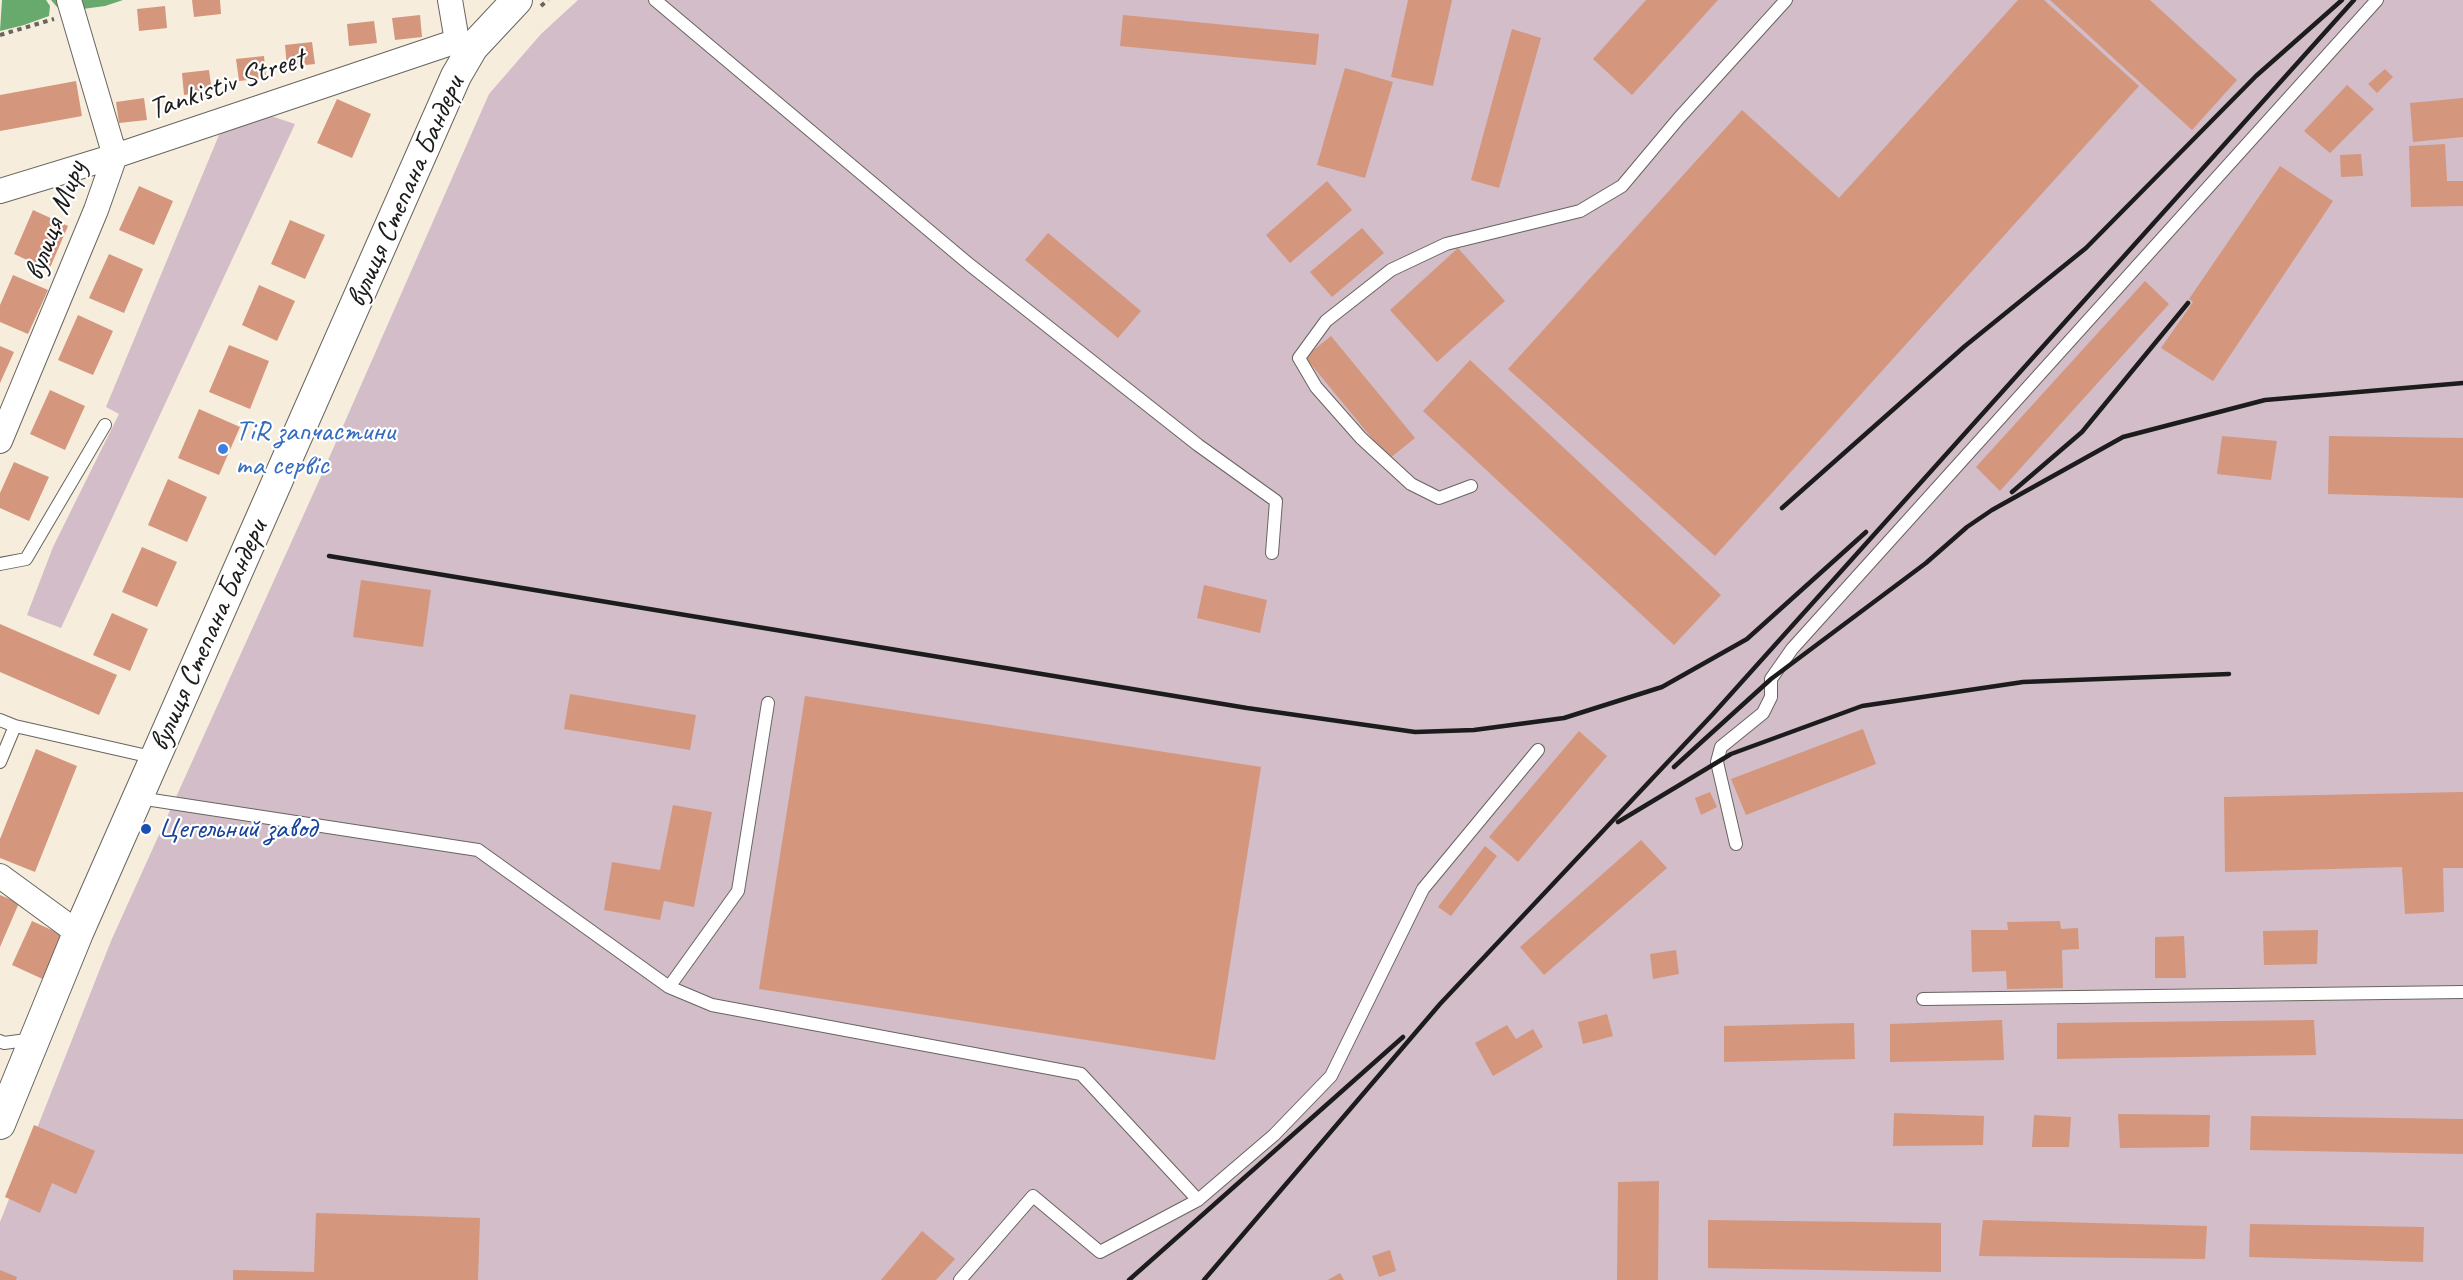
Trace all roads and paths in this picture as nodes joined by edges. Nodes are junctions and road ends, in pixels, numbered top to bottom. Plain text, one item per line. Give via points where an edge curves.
1 (450, 0) edge
2 (517, 0) edge
3 (655, 0) edge
4 (1786, 0) edge
5 (2377, 0) edge
6 (71, 7) edge
7 (0, 35) edge
8 (465, 44) junction
9 (115, 156) junction
10 (0, 191) edge
11 (105, 426) dead end
12 (0, 441) edge
13 (1471, 486) dead end
14 (1272, 553) dead end
15 (0, 564) edge
16 (768, 703) dead end
17 (0, 720) edge
18 (15, 726) junction
19 (1538, 750) dead end
20 (156, 758) junction
21 (0, 762) edge
22 (138, 798) junction
23 (1736, 844) dead end
24 (0, 876) edge
25 (78, 933) junction
26 (669, 987) junction
27 (2463, 992) edge
28 (1923, 999) dead end
29 (35, 1039) junction
30 (0, 1041) edge
31 (0, 1124) edge
32 (1198, 1200) junction
33 (960, 1280) edge

1 - 8 street
2 - 8 street, вулиця Степана Бандери
3 - 14 lane via 970,265 1198,445 1276,501
4 - 13 lane via 1622,186 1580,212 1446,243 1391,270 1326,321 1299,358 1316,387 1361,438 1411,484 1439,498
5 - 23 lane via 1792,650 1771,679 1771,697 1763,713 1720,747 1716,762
6 - 7 path
6 - 9 street
8 - 9 street, Tankistiv Street
8 - 20 street, вулиця Степана Бандери via 447,98
9 - 10 street, Tankistiv Street
9 - 12 street, вулиця Миру
11 - 15 lane via 26,559
16 - 26 lane via 738,891
17 - 18 lane
18 - 20 lane
18 - 21 lane
19 - 32 lane via 1423,889 1331,1076 1274,1135
20 - 22 street, вулиця Степана Бандери
22 - 25 street, вулиця Степана Бандери
22 - 26 lane via 478,850
24 - 25 street
25 - 29 street, вулиця Степана Бандери
26 - 32 lane via 712,1005 1081,1074
27 - 28 lane
29 - 30 lane via 4,1044
29 - 31 street, вулиця Степана Бандери
32 - 33 lane via 1100,1252 1033,1196

